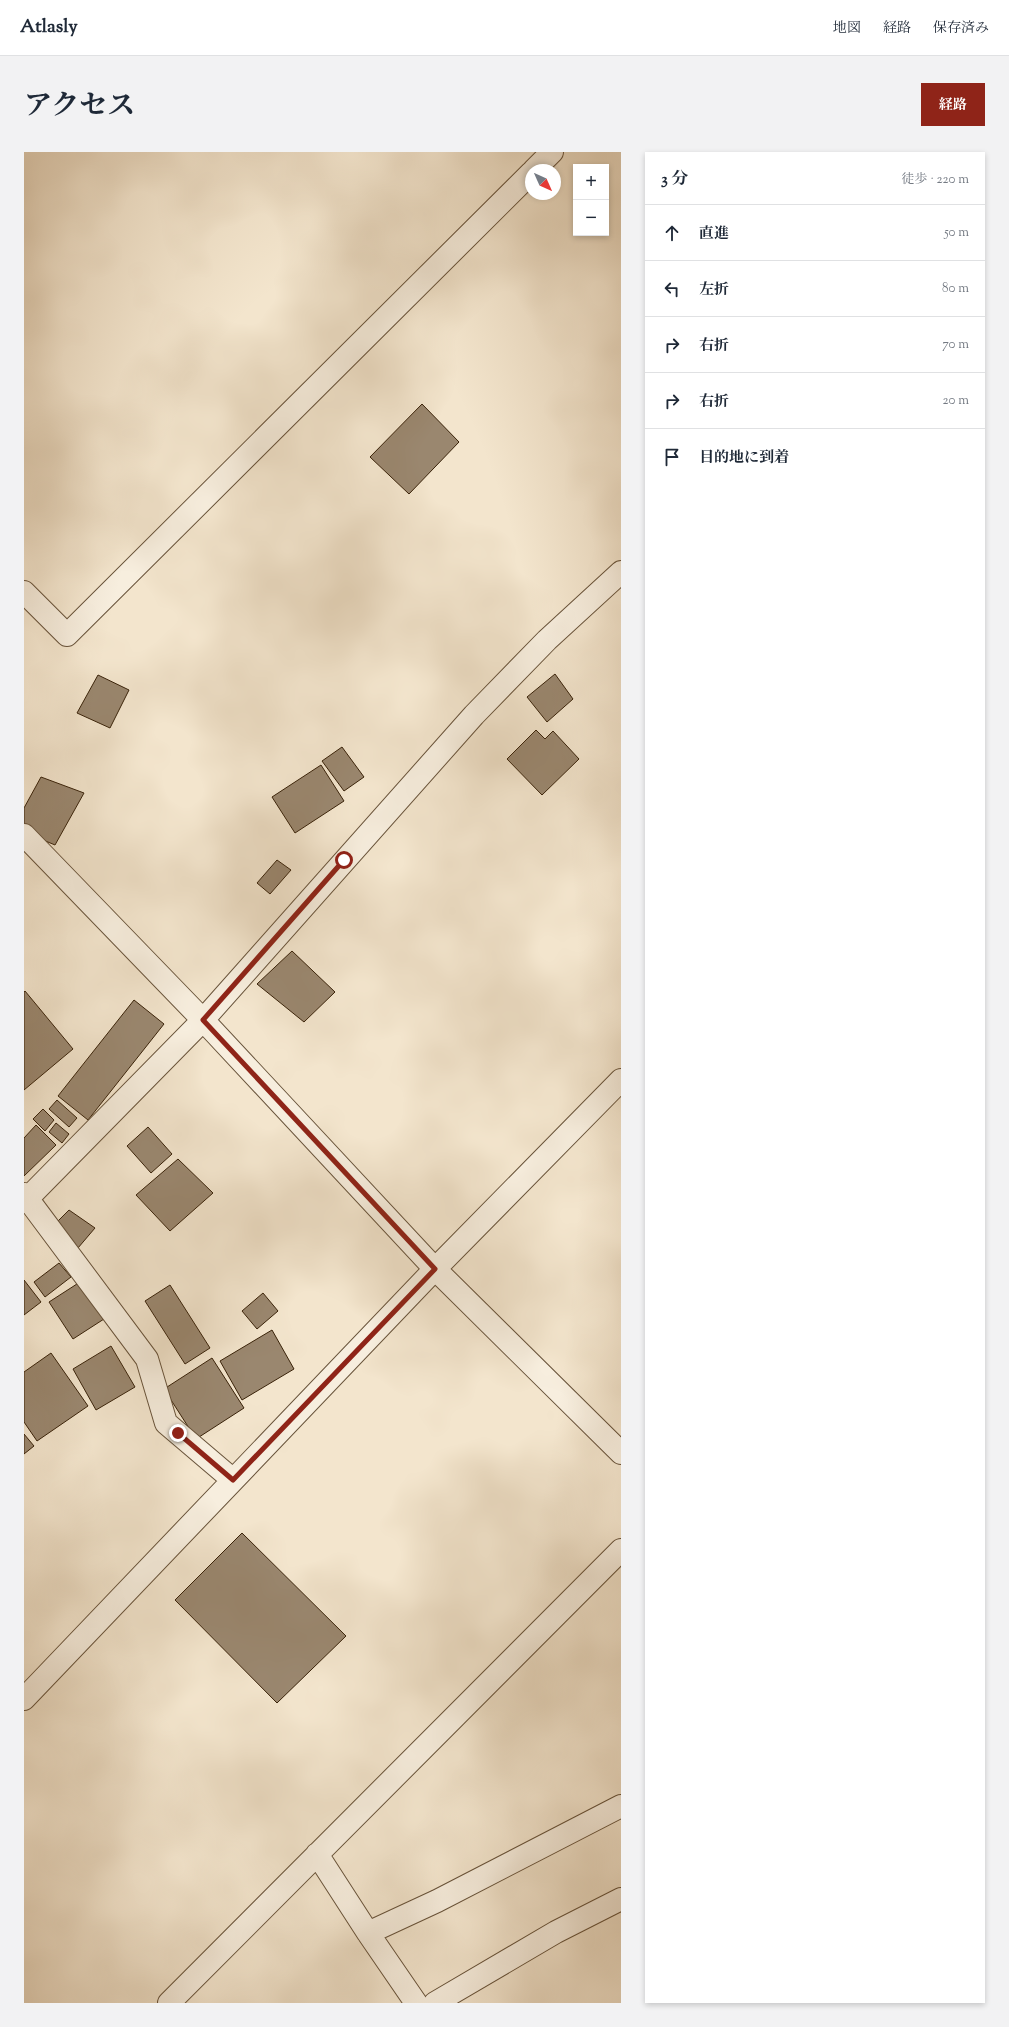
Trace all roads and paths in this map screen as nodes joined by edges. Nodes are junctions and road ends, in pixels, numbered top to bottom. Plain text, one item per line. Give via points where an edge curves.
1 (552, 152) edge
2 (540, 164) edge
3 (525, 179) edge
4 (621, 572) edge
5 (24, 592) edge
6 (24, 835) edge
7 (203, 1020) junction
8 (621, 1080) edge
9 (26, 1198) edge
10 (435, 1269) junction
11 (621, 1453) edge
12 (233, 1480) junction
13 (621, 1550) edge
14 (24, 1699) edge
15 (621, 1806) edge
16 (318, 1854) junction
17 (621, 1899) edge
18 (368, 1933) junction
19 (169, 2003) edge
20 (416, 2003) edge
21 (434, 2003) edge

1 - 2 street
3 - 5 street via 67,635
4 - 7 street via 547,640 474,715
6 - 7 street
7 - 9 street
7 - 10 street
8 - 10 street
9 - 12 street via 147,1359 166,1423
10 - 11 street
10 - 12 street
12 - 14 street
13 - 16 street
15 - 18 street via 437,1901
16 - 18 street
16 - 19 street
17 - 21 street via 556,1932
18 - 20 street

